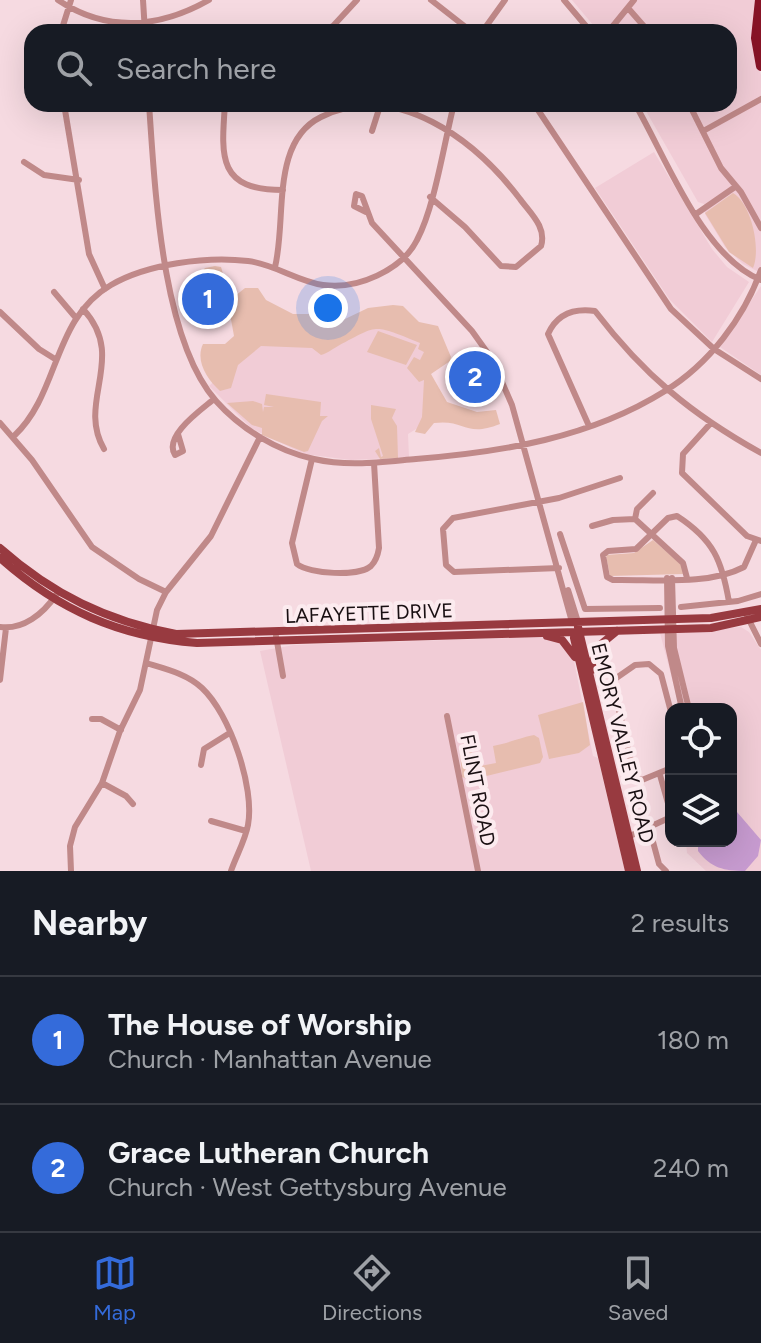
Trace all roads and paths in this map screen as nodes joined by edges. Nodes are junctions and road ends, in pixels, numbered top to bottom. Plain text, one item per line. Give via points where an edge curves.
1 (58, 0) edge
2 (143, 0) edge
3 (209, 0) edge
4 (357, 0) edge
5 (431, 0) edge
6 (505, 0) edge
7 (564, 0) edge
8 (634, 0) edge
9 (760, 0) edge
10 (70, 3) edge
11 (628, 8) junction
12 (63, 24) edge
13 (122, 24) edge
14 (145, 24) edge
15 (156, 24) edge
16 (339, 24) edge
17 (462, 24) edge
18 (488, 24) edge
19 (584, 24) edge
20 (615, 24) edge
21 (642, 24) edge
22 (761, 66) edge
23 (761, 99) edge
24 (66, 112) edge
25 (150, 112) edge
26 (225, 112) edge
27 (332, 112) edge
28 (378, 112) edge
29 (398, 112) edge
30 (452, 112) edge
31 (539, 112) edge
32 (642, 112) edge
33 (694, 112) edge
34 (447, 128) junction
35 (705, 130) junction
36 (372, 131) dead end
37 (24, 162) dead end
38 (79, 180) junction
39 (735, 187) junction
40 (283, 190) junction
41 (430, 197) junction
42 (366, 212) dead end
43 (696, 214) junction
44 (761, 228) edge
45 (403, 260) junction
46 (275, 267) junction
47 (168, 268) junction
48 (761, 270) edge
49 (759, 279) edge
50 (105, 289) junction
51 (54, 292) dead end
52 (83, 309) junction
53 (0, 312) edge
54 (76, 318) junction
55 (714, 349) junction
56 (55, 359) junction
57 (761, 379) edge
58 (667, 390) junction
59 (214, 399) junction
60 (0, 423) edge
61 (710, 424) junction
62 (589, 426) junction
63 (178, 434) dead end
64 (14, 436) junction
65 (260, 437) junction
66 (525, 446) junction
67 (104, 449) dead end
68 (761, 453) edge
69 (312, 459) junction
70 (374, 463) junction
71 (620, 478) dead end
72 (653, 493) dead end
73 (540, 503) junction
74 (635, 519) junction
75 (592, 526) dead end
76 (560, 534) dead end
77 (652, 535) junction
78 (758, 541) edge
79 (0, 548) edge
80 (0, 558) edge
81 (559, 568) junction
82 (724, 574) junction
83 (670, 578) junction
84 (687, 578) junction
85 (166, 592) junction
86 (761, 594) edge
87 (56, 596) junction
88 (729, 602) junction
89 (681, 607) dead end
90 (660, 608) dead end
91 (761, 609) edge
92 (747, 617) junction
93 (761, 617) edge
94 (670, 624) junction
95 (575, 627) junction
96 (3, 628) edge
97 (621, 630) junction
98 (151, 634) junction
99 (459, 635) junction
100 (276, 636) junction
101 (761, 644) edge
102 (146, 663) junction
103 (283, 676) dead end
104 (0, 680) edge
105 (583, 681) junction
106 (669, 703) edge
107 (681, 703) edge
108 (688, 703) edge
109 (598, 710) junction
110 (447, 716) dead end
111 (92, 719) dead end
112 (121, 730) junction
113 (228, 734) junction
114 (201, 765) dead end
115 (665, 772) edge
116 (660, 775) junction
117 (102, 783) junction
118 (665, 793) edge
119 (133, 804) dead end
120 (665, 819) edge
121 (211, 821) dead end
122 (246, 831) junction
123 (71, 871) edge
124 (231, 871) edge
125 (478, 871) edge
126 (629, 871) edge
127 (637, 871) edge
128 (666, 871) edge

1 - 10 street
2 - 14 street
3 - 15 street
4 - 16 street
5 - 17 street
6 - 18 street
7 - 19 street
8 - 11 street
9 - 22 highway via 756,38
10 - 12 street
10 - 13 street
11 - 20 street
11 - 21 street
23 - 35 street
24 - 38 street
25 - 47 street
26 - 40 street via 223,147 232,176 253,189
27 - 40 street via 304,129 288,157
28 - 36 street
29 - 34 street
30 - 34 street
31 - 55 street via 671,309
32 - 43 street
33 - 35 street
34 - 41 street
34 - 41 street via 511,187 542,230 541,246 516,267 501,266
35 - 39 street
37 - 38 street via 44,175
38 - 50 street via 89,254
39 - 43 street
39 - 44 street
40 - 46 street
41 - 45 street via 418,239
42 - 45 street
43 - 49 street via 724,254
45 - 46 street via 379,274 324,285
45 - 66 street via 492,359
46 - 47 street via 229,259
47 - 50 street via 125,278
47 - 59 street via 183,345
48 - 49 street
49 - 55 street
50 - 52 street
51 - 54 street
52 - 54 street
52 - 67 street via 102,339 94,424
53 - 56 street
54 - 56 street
55 - 57 street
55 - 58 street
56 - 64 street via 43,398
58 - 61 street
58 - 62 street
58 - 62 street via 631,358 595,311 569,312 552,324 549,342
59 - 63 street
59 - 65 street
60 - 64 street
61 - 68 street
61 - 78 street via 683,454 682,473
62 - 66 street
64 - 85 street via 92,547
65 - 69 street
65 - 85 street via 211,536
66 - 70 street
66 - 73 street
69 - 70 street
69 - 70 street via 291,549 297,564 314,572 366,569 376,560
71 - 73 street
72 - 74 street via 637,509
73 - 81 street
73 - 81 street via 449,521 442,534 446,565 461,574
74 - 75 street
74 - 77 street
76 - 90 street via 585,609
77 - 82 street via 671,517 680,517 717,552
77 - 83 street via 636,549 605,552 607,577
77 - 84 street via 683,563
78 - 82 street via 744,567
79 - 87 main road, LAFAYETTE DRIVE
80 - 87 main road, LAFAYETTE DRIVE
81 - 95 street
82 - 84 street
82 - 88 street
83 - 84 street
83 - 94 street
85 - 98 street
86 - 88 street
87 - 96 street via 30,621
87 - 98 main road, LAFAYETTE DRIVE
88 - 89 street
91 - 92 main road, LAFAYETTE DRIVE
92 - 93 main road, LAFAYETTE DRIVE
92 - 94 main road, LAFAYETTE DRIVE
92 - 101 street
94 - 95 main road, LAFAYETTE DRIVE
94 - 97 main road, LAFAYETTE DRIVE
94 - 107 street via 670,660
94 - 108 street
95 - 97 main road, LAFAYETTE DRIVE
95 - 99 main road, LAFAYETTE DRIVE
95 - 100 main road, LAFAYETTE DRIVE
95 - 105 main road, EMORY VALLEY ROAD
95 - 109 main road, EMORY VALLEY ROAD
96 - 104 street
97 - 109 main road via 602,640 593,654
98 - 100 main road, LAFAYETTE DRIVE
98 - 102 street
99 - 100 main road, LAFAYETTE DRIVE
99 - 105 main road via 556,637 574,653
100 - 103 street
102 - 112 street via 137,700
102 - 113 street via 200,686
105 - 126 main road, EMORY VALLEY ROAD
106 - 116 street via 661,674 649,664 635,665 612,681 635,777
109 - 127 main road, EMORY VALLEY ROAD
110 - 125 street, FLINT ROAD
111 - 112 street
112 - 117 street
113 - 114 street via 204,749
113 - 122 street via 247,784
115 - 116 street
116 - 118 street
117 - 119 street
117 - 123 street via 72,835
120 - 128 street via 650,830
121 - 122 street
122 - 124 street

